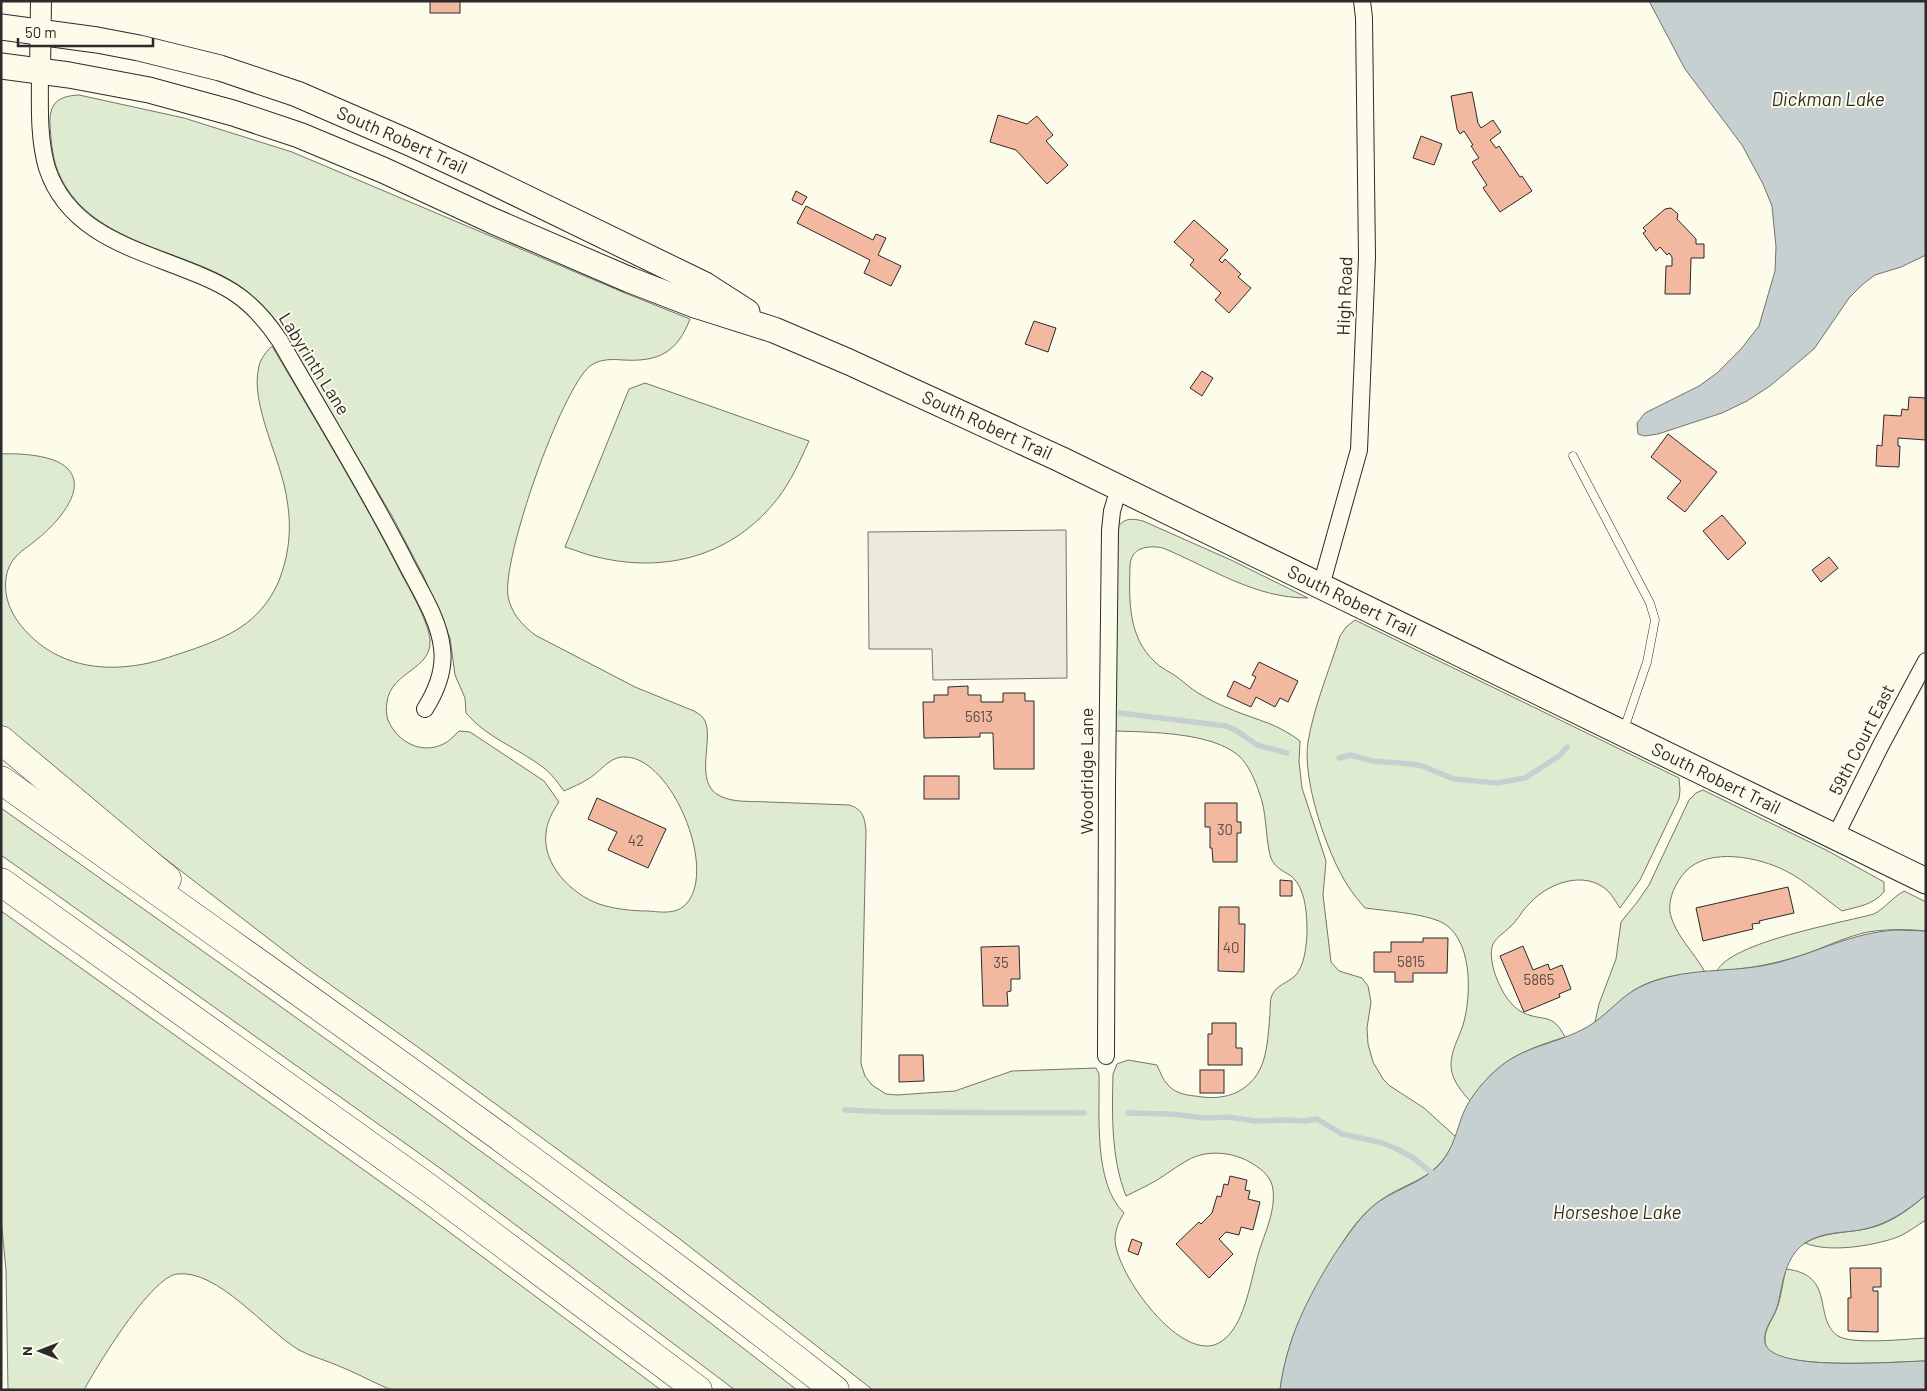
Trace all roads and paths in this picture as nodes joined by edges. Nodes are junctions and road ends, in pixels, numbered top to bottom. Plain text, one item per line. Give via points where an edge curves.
1 (41, 1) edge
2 (1362, 1) edge
3 (1, 26) edge
4 (41, 31) junction
5 (1, 66) edge
6 (40, 70) junction
7 (774, 330) junction
8 (1573, 456) dead end
9 (1118, 488) junction
10 (1321, 586) junction
11 (1926, 661) edge
12 (425, 709) dead end
13 (1623, 734) junction
14 (1, 740) edge
15 (1, 780) edge
16 (1834, 837) junction
17 (1926, 881) edge
18 (1, 882) edge
19 (291, 986) junction
20 (1106, 1056) dead end
21 (698, 1390) edge
22 (835, 1390) edge

1 - 4 street
2 - 10 street, High Road via 1367,257 1359,450
3 - 4 main road, South Robert Trail
4 - 6 street
4 - 7 main road, South Robert Trail via 180,58 258,80 335,110 705,285
5 - 6 main road, South Robert Trail
6 - 7 main road, South Robert Trail via 149,90 299,135 622,276 695,305
6 - 12 street, Labyrinth Lane via 44,154 51,178 74,212 93,229 117,242 206,278 234,293 260,315 280,341 384,521 436,625 441,641 442,664 437,687
7 - 9 main road, South Robert Trail via 952,408
8 - 13 lane via 1650,603 1655,620 1646,662
9 - 10 main road, South Robert Trail
9 - 20 street, Woodridge Lane via 1110,530
10 - 13 main road, South Robert Trail
11 - 16 street, 59th Court East
13 - 16 main road, South Robert Trail
14 - 19 highway
15 - 19 highway
16 - 17 main road, South Robert Trail
18 - 21 highway via 430,1189
19 - 22 highway via 688,1275

